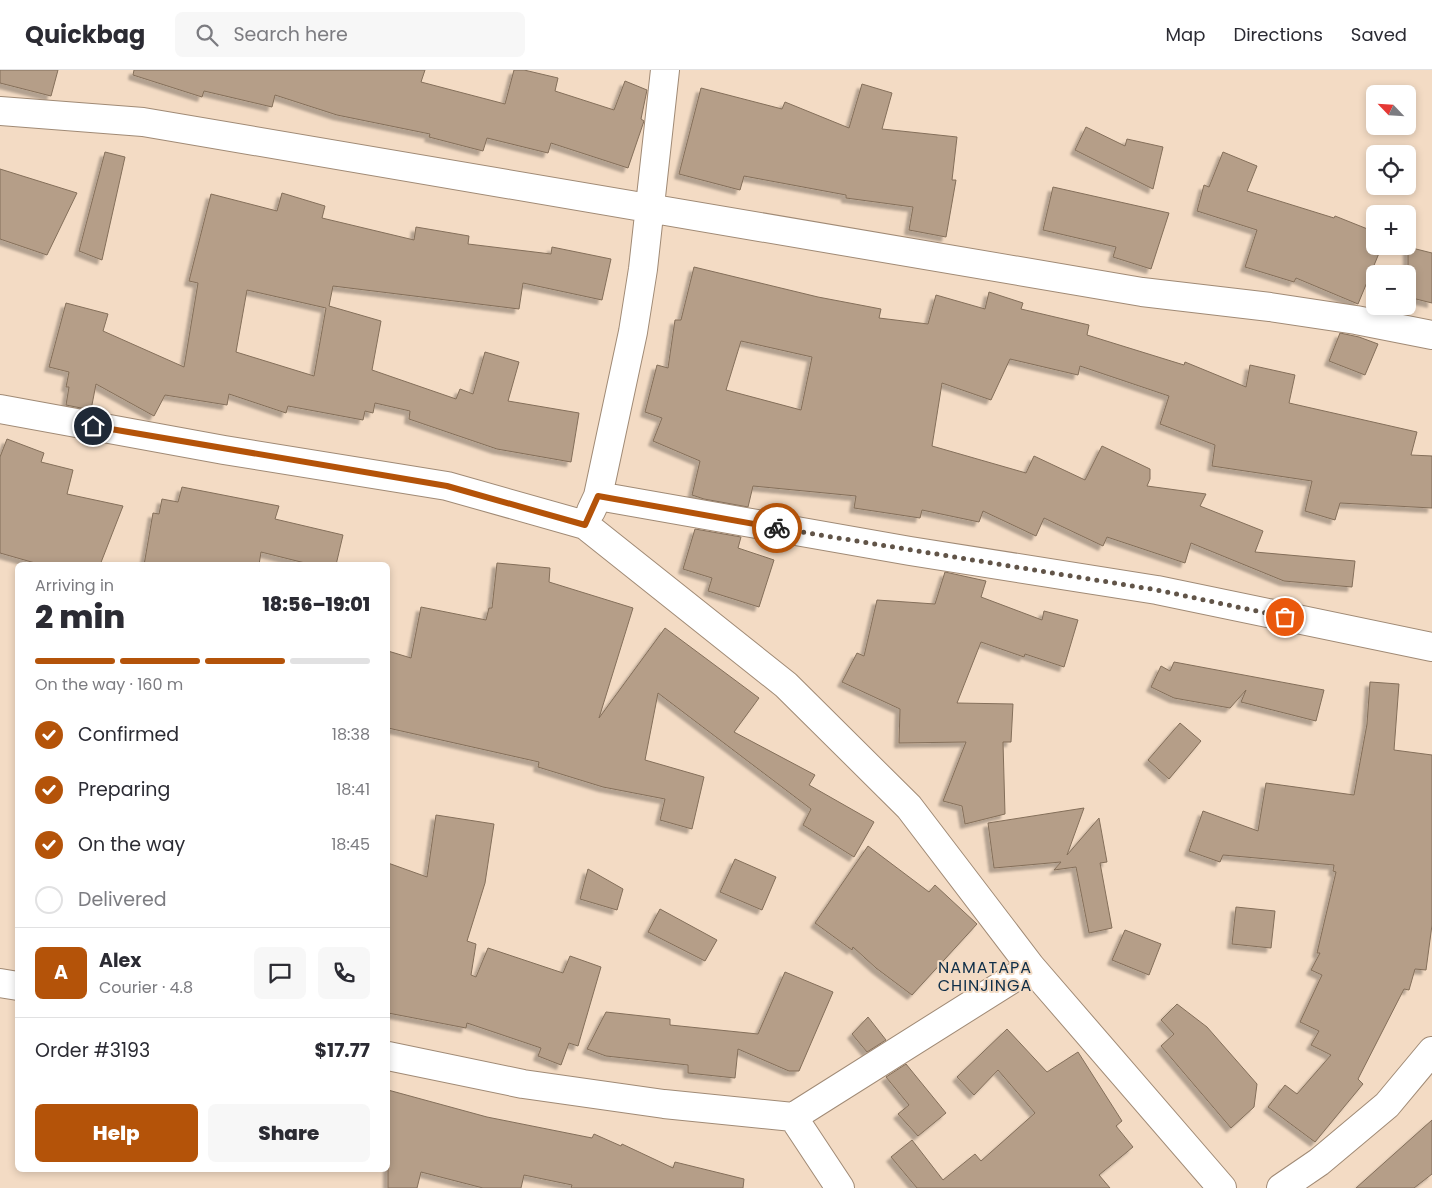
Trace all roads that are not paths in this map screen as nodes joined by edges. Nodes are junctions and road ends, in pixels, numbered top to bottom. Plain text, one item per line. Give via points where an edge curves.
1 (665, 70) edge
2 (0, 112) edge
3 (650, 208) junction
4 (1432, 335) edge
5 (0, 409) edge
6 (598, 496) junction
7 (585, 525) junction
8 (1432, 648) edge
9 (1031, 966) junction
10 (0, 983) edge
11 (15, 986) edge
12 (1432, 1051) edge
13 (390, 1056) edge
14 (793, 1117) junction
15 (840, 1188) edge
16 (1222, 1188) edge
17 (1281, 1188) edge

1 - 3 street
2 - 3 street via 143,122
3 - 4 street via 1142,292 1270,307
3 - 6 street via 633,332
5 - 7 street via 447,486
6 - 7 street
6 - 8 street via 1157,590
7 - 9 street via 793,692 909,806
9 - 14 street
9 - 16 street
10 - 11 street
12 - 17 street via 1387,1105
13 - 14 street via 523,1084 664,1104
14 - 15 street

